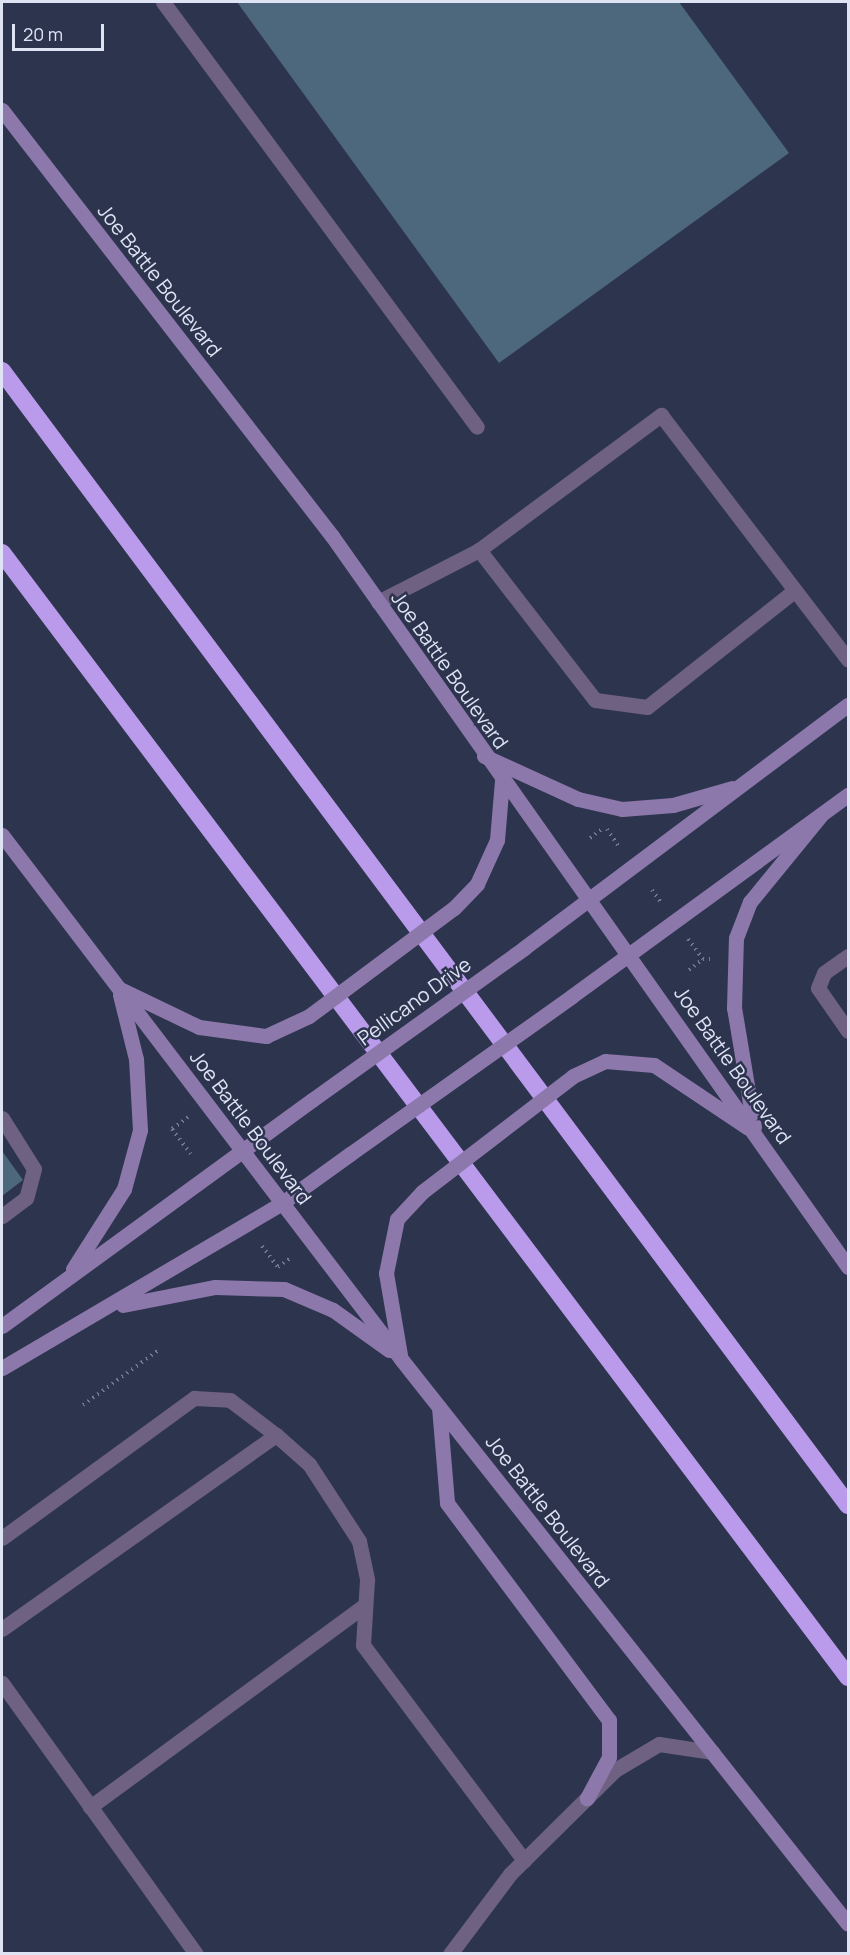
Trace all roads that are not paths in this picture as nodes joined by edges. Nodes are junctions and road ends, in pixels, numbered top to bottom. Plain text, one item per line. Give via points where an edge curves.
1 (163, 2) edge
2 (2, 110) edge
3 (2, 371) edge
4 (477, 427) dead end
5 (479, 550) junction
6 (2, 553) edge
7 (794, 591) junction
8 (378, 603) junction
9 (849, 660) edge
10 (849, 705) edge
11 (484, 756) junction
12 (502, 781) junction
13 (741, 786) junction
14 (849, 795) edge
15 (821, 815) junction
16 (2, 835) edge
17 (591, 900) junction
18 (630, 953) junction
19 (849, 956) edge
20 (119, 989) junction
21 (849, 1031) edge
22 (3, 1125) edge
23 (755, 1133) junction
24 (242, 1151) junction
25 (282, 1203) junction
26 (2, 1216) edge
27 (849, 1267) edge
28 (64, 1281) junction
29 (112, 1307) junction
30 (2, 1326) edge
31 (401, 1359) junction
32 (2, 1368) edge
33 (439, 1407) junction
34 (276, 1435) junction
35 (849, 1504) edge
36 (2, 1538) edge
37 (365, 1605) junction
38 (2, 1629) edge
39 (849, 1677) edge
40 (2, 1683) edge
41 (712, 1752) junction
42 (587, 1798) junction
43 (90, 1806) junction
44 (524, 1860) junction
45 (849, 1923) edge
46 (195, 1953) edge
47 (450, 1953) edge

1 - 4 lane
2 - 8 main road, Joe Battle Boulevard
3 - 35 highway
5 - 7 lane via 595,700 647,707
5 - 7 lane via 661,415
5 - 8 lane
6 - 39 highway
7 - 9 lane
8 - 11 main road, Joe Battle Boulevard
10 - 13 main road, Pellicano Drive
11 - 12 main road, Joe Battle Boulevard
11 - 13 main road via 578,799 622,809 673,805
12 - 17 main road, Joe Battle Boulevard
12 - 20 main road, bridge via 497,840 477,884 454,908 309,1016 266,1036 199,1027
13 - 17 main road, Pellicano Drive
14 - 15 main road
15 - 18 main road
15 - 23 main road via 750,902 736,938 734,1008
16 - 20 main road, Joe Battle Boulevard
17 - 18 main road, Joe Battle Boulevard
17 - 24 main road, Pellicano Drive, bridge
18 - 23 main road, Joe Battle Boulevard
18 - 25 main road, bridge
19 - 21 lane via 824,973 818,988
20 - 24 main road, Joe Battle Boulevard
20 - 28 main road via 136,1059 140,1130 124,1190
22 - 26 lane via 34,1169 26,1198
23 - 27 main road, Joe Battle Boulevard
23 - 31 main road, bridge via 654,1065 605,1061 563,1083 422,1192 398,1219 386,1273
24 - 25 main road, Joe Battle Boulevard
24 - 28 main road, Pellicano Drive
25 - 29 main road
25 - 31 main road, Joe Battle Boulevard
28 - 30 main road, Pellicano Drive
29 - 31 main road via 215,1287 284,1289 333,1310
29 - 32 main road
31 - 33 main road, Joe Battle Boulevard
33 - 41 main road, Joe Battle Boulevard
33 - 42 main road via 447,1503 609,1720 609,1756
34 - 36 lane via 230,1400 194,1398
34 - 37 lane via 309,1464 359,1541 367,1580
34 - 38 lane
37 - 43 lane
37 - 44 lane via 363,1645
40 - 43 lane
41 - 42 lane via 660,1744 615,1770
41 - 45 main road, Joe Battle Boulevard
42 - 44 lane
43 - 46 lane
44 - 47 lane

